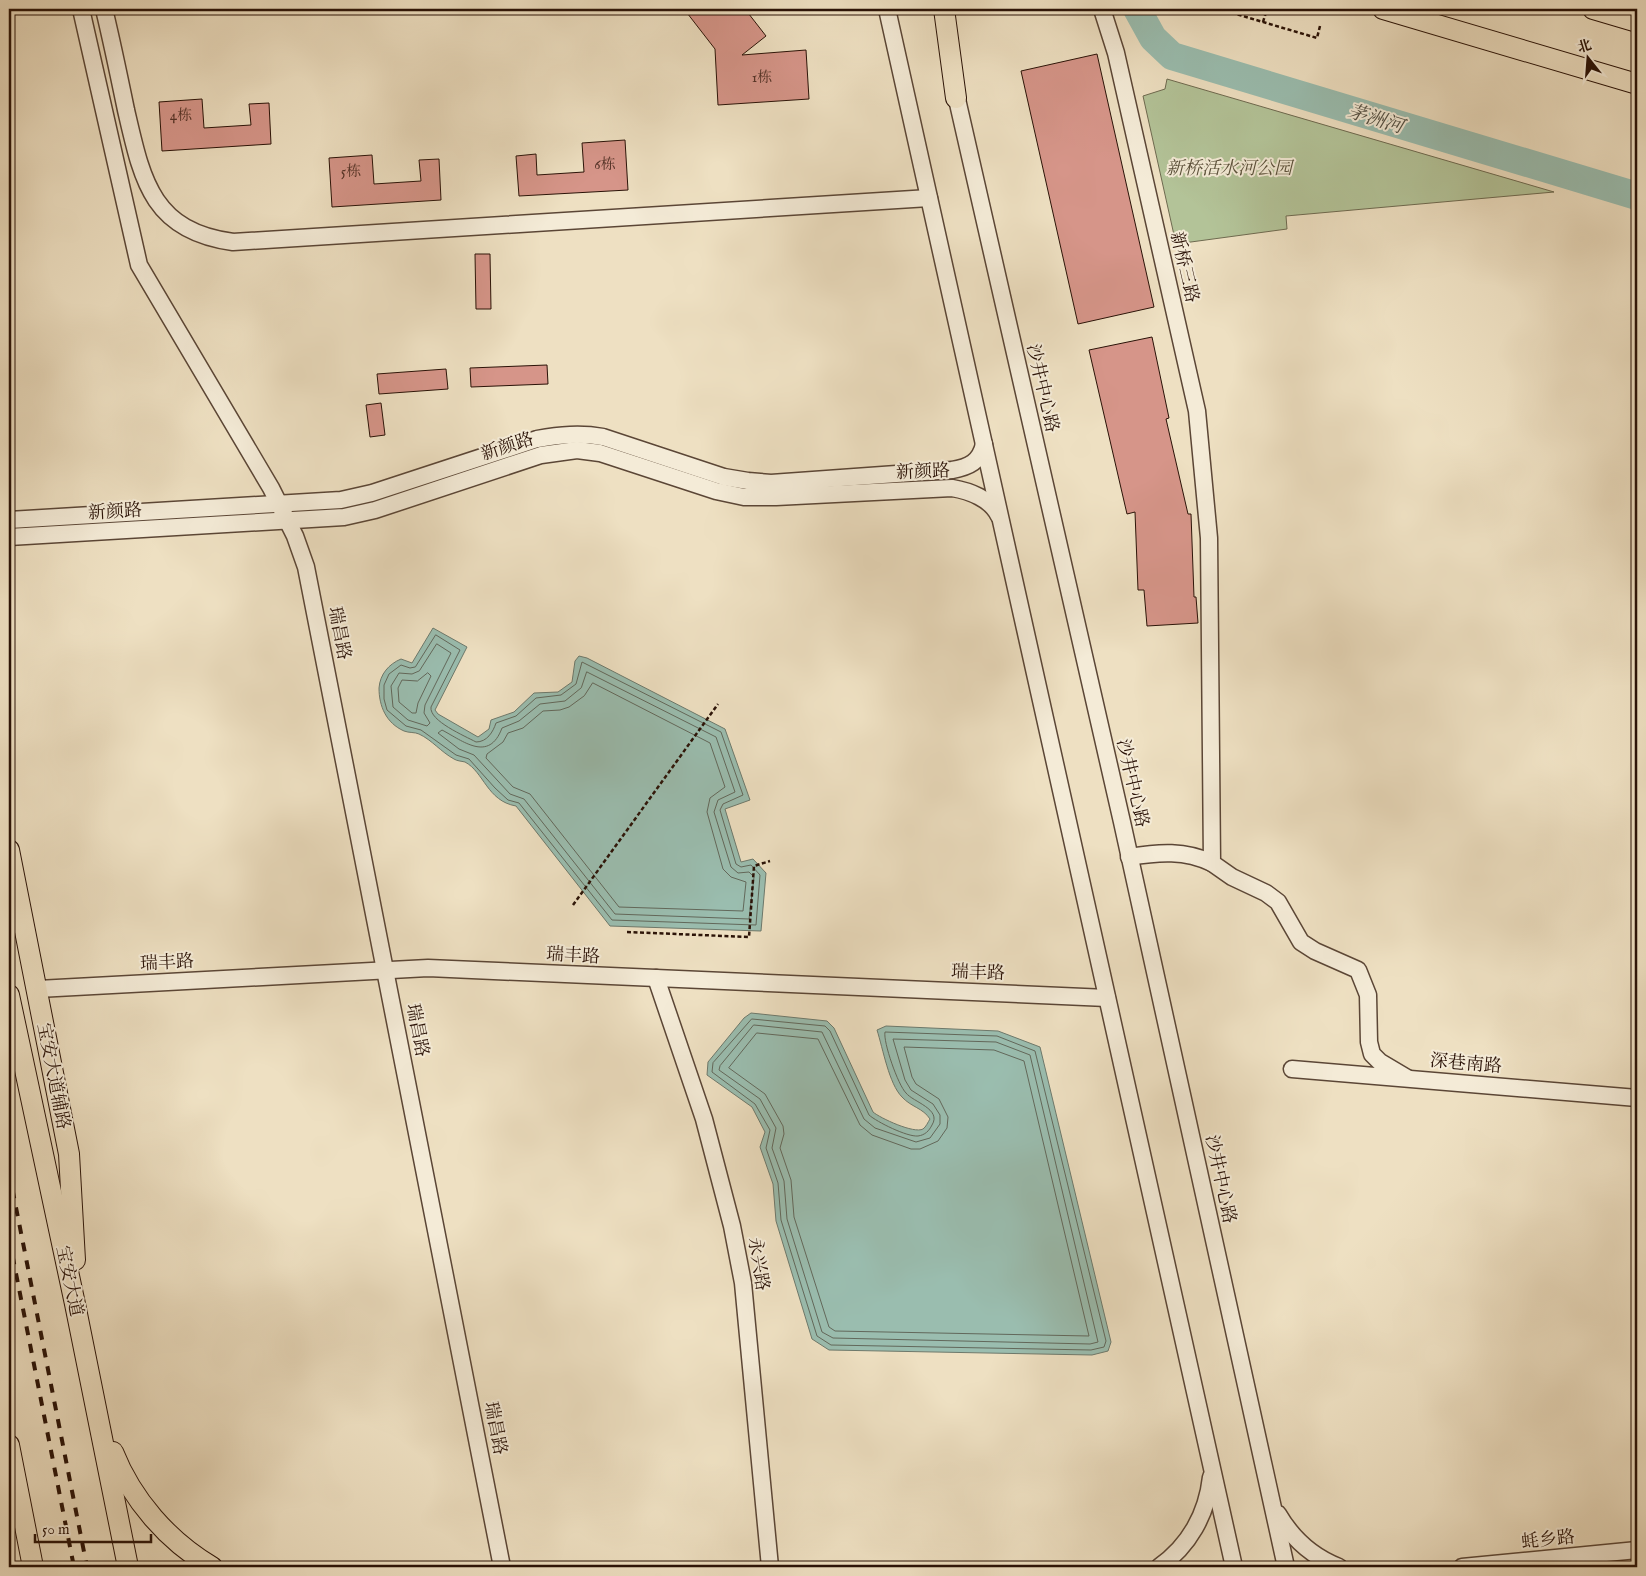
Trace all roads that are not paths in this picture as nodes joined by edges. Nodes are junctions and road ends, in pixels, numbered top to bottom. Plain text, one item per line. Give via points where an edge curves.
1 (82, 9) edge
2 (104, 9) edge
3 (887, 9) edge
4 (937, 9) edge
5 (944, 9) edge
6 (1102, 9) edge
7 (1383, 9) edge
8 (1593, 9) edge
9 (1637, 22) edge
10 (1637, 84) edge
11 (956, 98) junction
12 (929, 198) junction
13 (984, 444) junction
14 (280, 505) junction
15 (9, 520) edge
16 (288, 522) junction
17 (1002, 524) junction
18 (9, 537) edge
19 (9, 850) edge
20 (1130, 857) junction
21 (1212, 863) junction
22 (386, 969) junction
23 (656, 978) junction
24 (38, 990) junction
25 (9, 995) edge
26 (1108, 998) junction
27 (1292, 1069) dead end
28 (1407, 1078) junction
29 (1637, 1098) edge
30 (75, 1304) junction
31 (98, 1415) junction
32 (9, 1445) edge
33 (1211, 1462) junction
34 (1270, 1497) junction
35 (1637, 1550) edge
36 (33, 1567) edge
37 (128, 1567) edge
38 (212, 1567) edge
39 (502, 1567) edge
40 (770, 1567) edge
41 (1159, 1567) edge
42 (1234, 1567) edge
43 (1286, 1567) edge
44 (1339, 1567) edge
45 (1462, 1567) edge

1 - 14 street, 瑞昌路 via 139,265
2 - 12 street via 138,161 147,186 172,218 194,232 220,240 234,242
3 - 12 street
4 - 11 street, 沙井中心路
5 - 11 main road
6 - 21 street, 新桥三路 via 1116,53 1197,411 1208,538
7 - 10 main road
8 - 9 main road
11 - 20 street, 沙井中心路
12 - 13 street
13 - 14 street, 新颜路 via 980,458 952,470 772,483 724,477 603,438 583,434 561,435 341,500
13 - 17 street
14 - 15 street, 新颜路
14 - 16 street, 瑞昌路
16 - 17 street, 新颜路 via 360,514 541,455 577,450 600,454 716,491 744,496 964,490 991,505
16 - 18 street, 新颜路
16 - 22 street, 瑞昌路 via 306,567
17 - 26 street
19 - 24 main road, 宝安大道辅路
20 - 21 street via 1159,852 1185,854
20 - 34 street, 沙井中心路
21 - 28 street via 1278,902 1301,942 1358,970 1368,995 1372,1054
22 - 23 street, 瑞丰路
22 - 24 street, 瑞丰路
22 - 39 street, 瑞昌路
23 - 26 street, 瑞丰路
23 - 40 street, 永兴路 via 704,1119 732,1226 743,1283
24 - 30 main road, 宝安大道辅路 via 69,1154
25 - 30 main road, 宝安大道
26 - 33 street
27 - 28 street, 深巷南路
28 - 29 street, 深巷南路
30 - 31 main road, 宝安大道
31 - 37 main road, 宝安大道
31 - 38 main road via 133,1492 157,1523
32 - 36 main road
33 - 41 street via 1208,1496 1198,1523 1182,1547
33 - 42 street
34 - 43 street, 沙井中心路
34 - 44 street via 1280,1518 1296,1538 1315,1555
35 - 45 street, 蚝乡路

